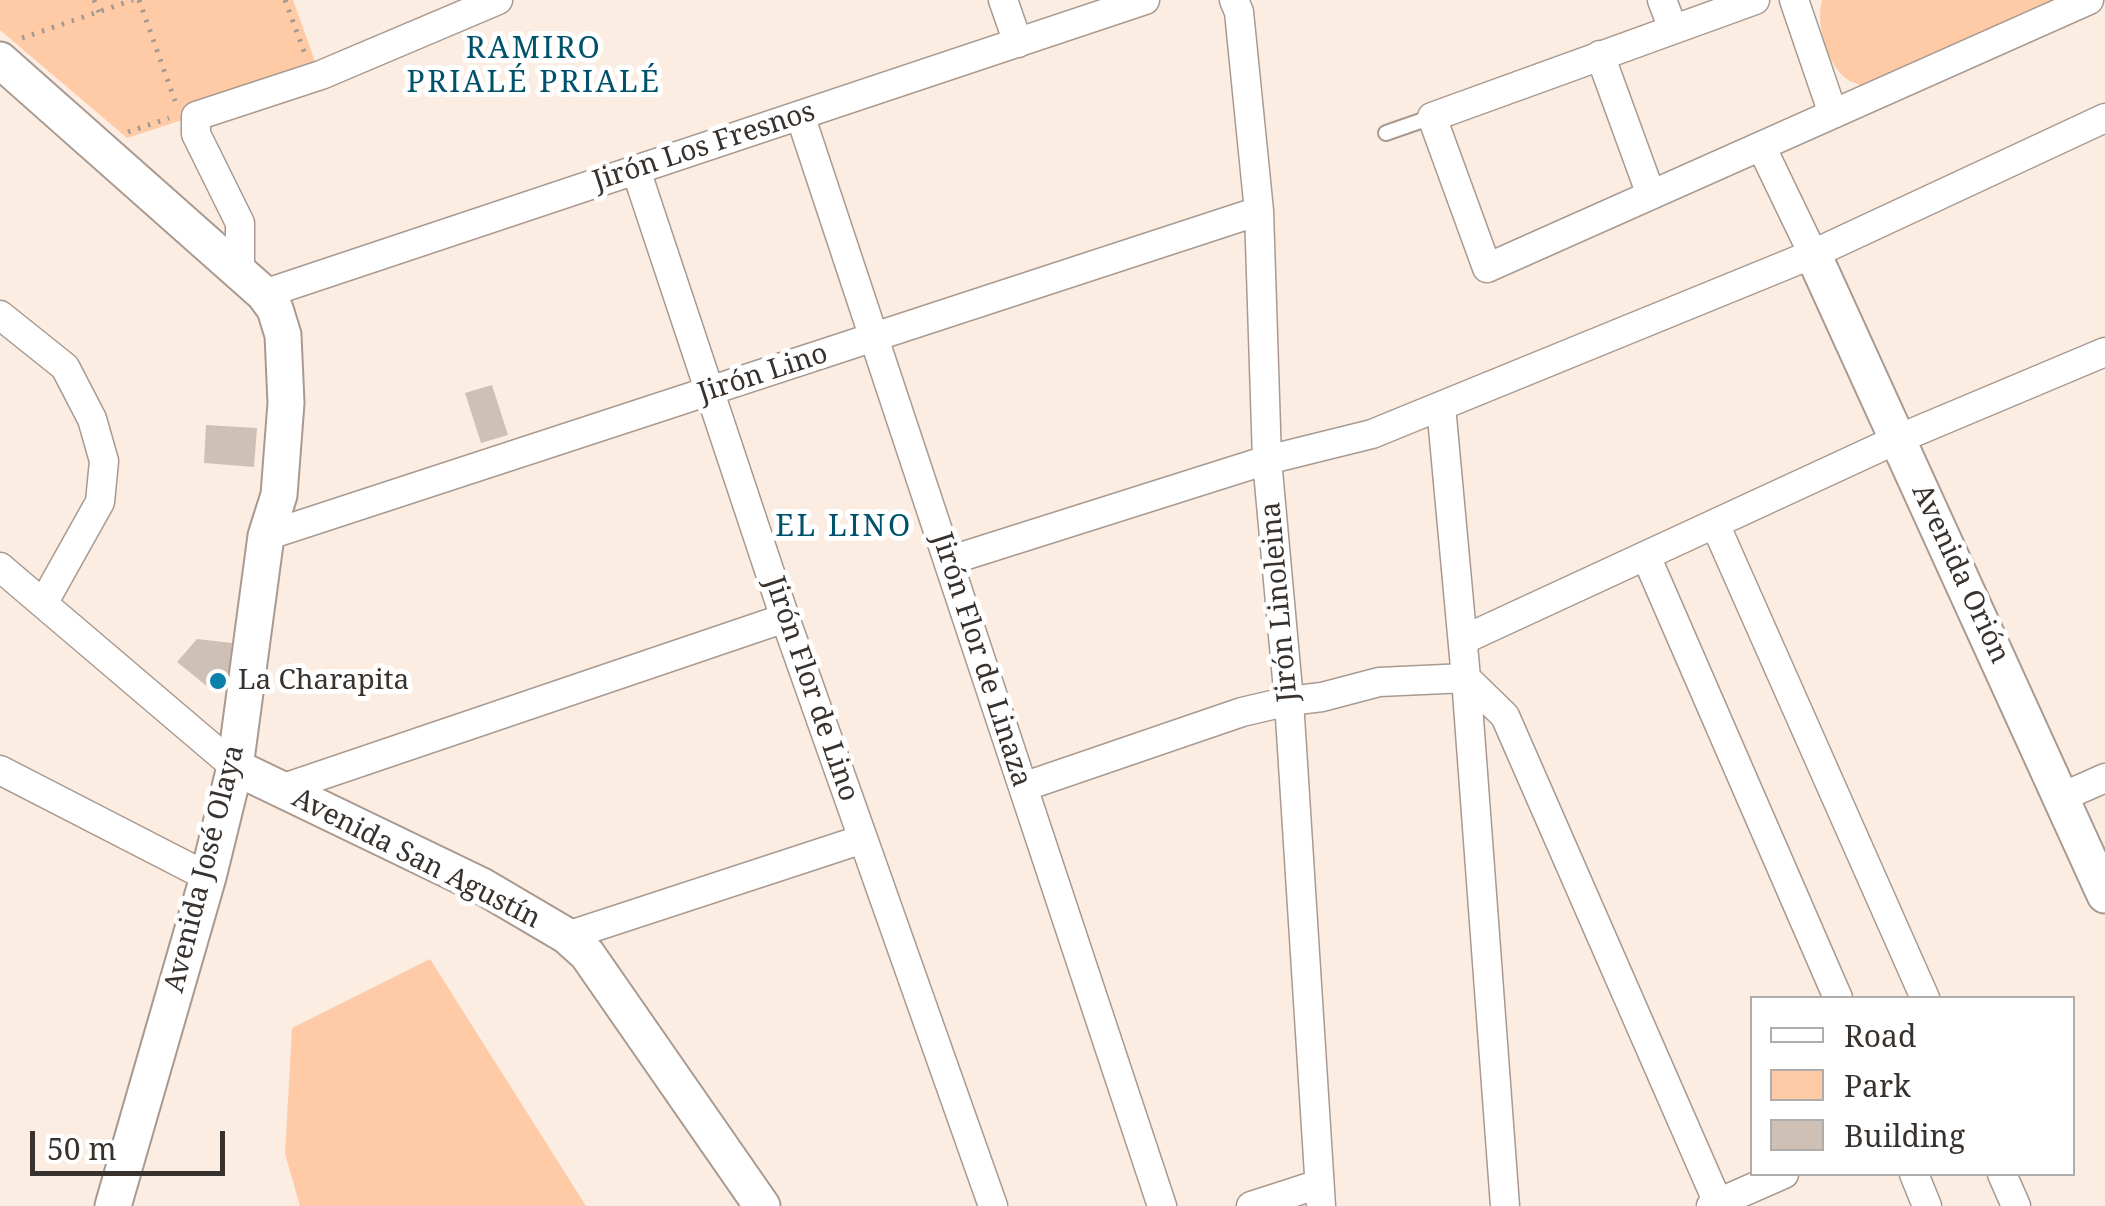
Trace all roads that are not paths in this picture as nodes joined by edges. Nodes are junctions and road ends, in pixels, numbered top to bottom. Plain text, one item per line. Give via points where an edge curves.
1 (498, 0) edge
2 (1002, 0) edge
3 (1145, 0) edge
4 (1234, 0) edge
5 (1662, 0) edge
6 (1755, 0) edge
7 (1794, 0) edge
8 (2089, 0) edge
9 (1672, 28) junction
10 (1018, 43) junction
11 (15, 45) edge
12 (1600, 55) junction
13 (1834, 114) junction
14 (800, 115) junction
15 (1432, 117) junction
16 (2105, 118) edge
17 (1386, 133) dead end
18 (1761, 146) junction
19 (636, 170) junction
20 (1651, 195) junction
21 (1259, 211) junction
22 (1813, 254) junction
23 (252, 282) junction
24 (0, 315) edge
25 (874, 338) junction
26 (2105, 352) edge
27 (710, 392) junction
28 (1441, 406) junction
29 (1898, 439) junction
30 (1267, 460) junction
31 (1714, 524) junction
32 (266, 536) junction
33 (1646, 556) junction
34 (948, 560) junction
35 (0, 567) edge
36 (44, 602) junction
37 (785, 618) junction
38 (1463, 640) junction
39 (1466, 678) junction
40 (1289, 701) junction
41 (235, 767) junction
42 (0, 770) edge
43 (2105, 778) edge
44 (1023, 787) junction
45 (278, 790) junction
46 (2062, 797) junction
47 (863, 839) junction
48 (208, 877) junction
49 (2105, 895) edge
50 (566, 936) junction
51 (1837, 996) edge
52 (1923, 996) edge
53 (1779, 1176) edge
54 (1915, 1176) edge
55 (2003, 1176) edge
56 (1320, 1195) edge
57 (1714, 1204) edge
58 (114, 1206) edge
59 (762, 1206) edge
60 (994, 1206) edge
61 (1162, 1206) edge
62 (1251, 1206) edge
63 (1506, 1206) edge
64 (1927, 1206) edge
65 (2016, 1206) edge

1 - 23 street via 321,75 196,116 196,134 240,223
2 - 10 street
3 - 10 street, Jirón Los Fresnos
4 - 21 street, Jirón Linoleina
5 - 9 street
6 - 9 street
7 - 13 street
8 - 13 street
9 - 12 street
10 - 14 street, Jirón Los Fresnos
11 - 23 street
12 - 15 street
12 - 20 street
13 - 18 street
14 - 19 street, Jirón Los Fresnos
14 - 25 street, Jirón Flor de Linaza
15 - 17 lane
15 - 20 street via 1487,268
16 - 22 street
18 - 20 street
18 - 22 street
19 - 23 street, Jirón Los Fresnos
19 - 27 street, Jirón Flor de Lino
21 - 25 street, Jirón Lino
21 - 30 street, Jirón Linoleina
22 - 28 street
22 - 29 street, Avenida Orión
23 - 32 street, Avenida José Olaya via 275,310 287,380 279,494
24 - 36 street via 66,367 104,461 100,502
25 - 27 street, Jirón Lino
25 - 34 street, Jirón Flor de Linaza
26 - 29 street
27 - 32 street, Jirón Lino
27 - 37 street, Jirón Flor de Lino
28 - 30 street via 1372,434
28 - 38 street
29 - 31 street
29 - 46 street, Avenida Orión
30 - 34 street
30 - 40 street, Jirón Linoleina
31 - 33 street
31 - 52 street
32 - 41 street, Avenida José Olaya
33 - 38 street
33 - 51 street
34 - 44 street, Jirón Flor de Linaza
35 - 36 street
36 - 41 street
37 - 45 street
37 - 47 street, Jirón Flor de Lino
38 - 39 street
39 - 40 street via 1379,682
39 - 57 street via 1505,716
39 - 63 street
40 - 44 street
40 - 56 street, Jirón Linoleina
41 - 45 street, Avenida San Agustín
41 - 48 street, Avenida José Olaya
42 - 48 street
43 - 46 street
44 - 61 street, Jirón Flor de Linaza
45 - 50 street, Avenida San Agustín via 482,886
46 - 49 street, Avenida Orión
47 - 50 street
47 - 60 street, Jirón Flor de Lino
48 - 58 street, Avenida José Olaya
50 - 59 street, Avenida San Agustín via 586,954
53 - 57 street
54 - 64 street
55 - 65 street
56 - 62 street

